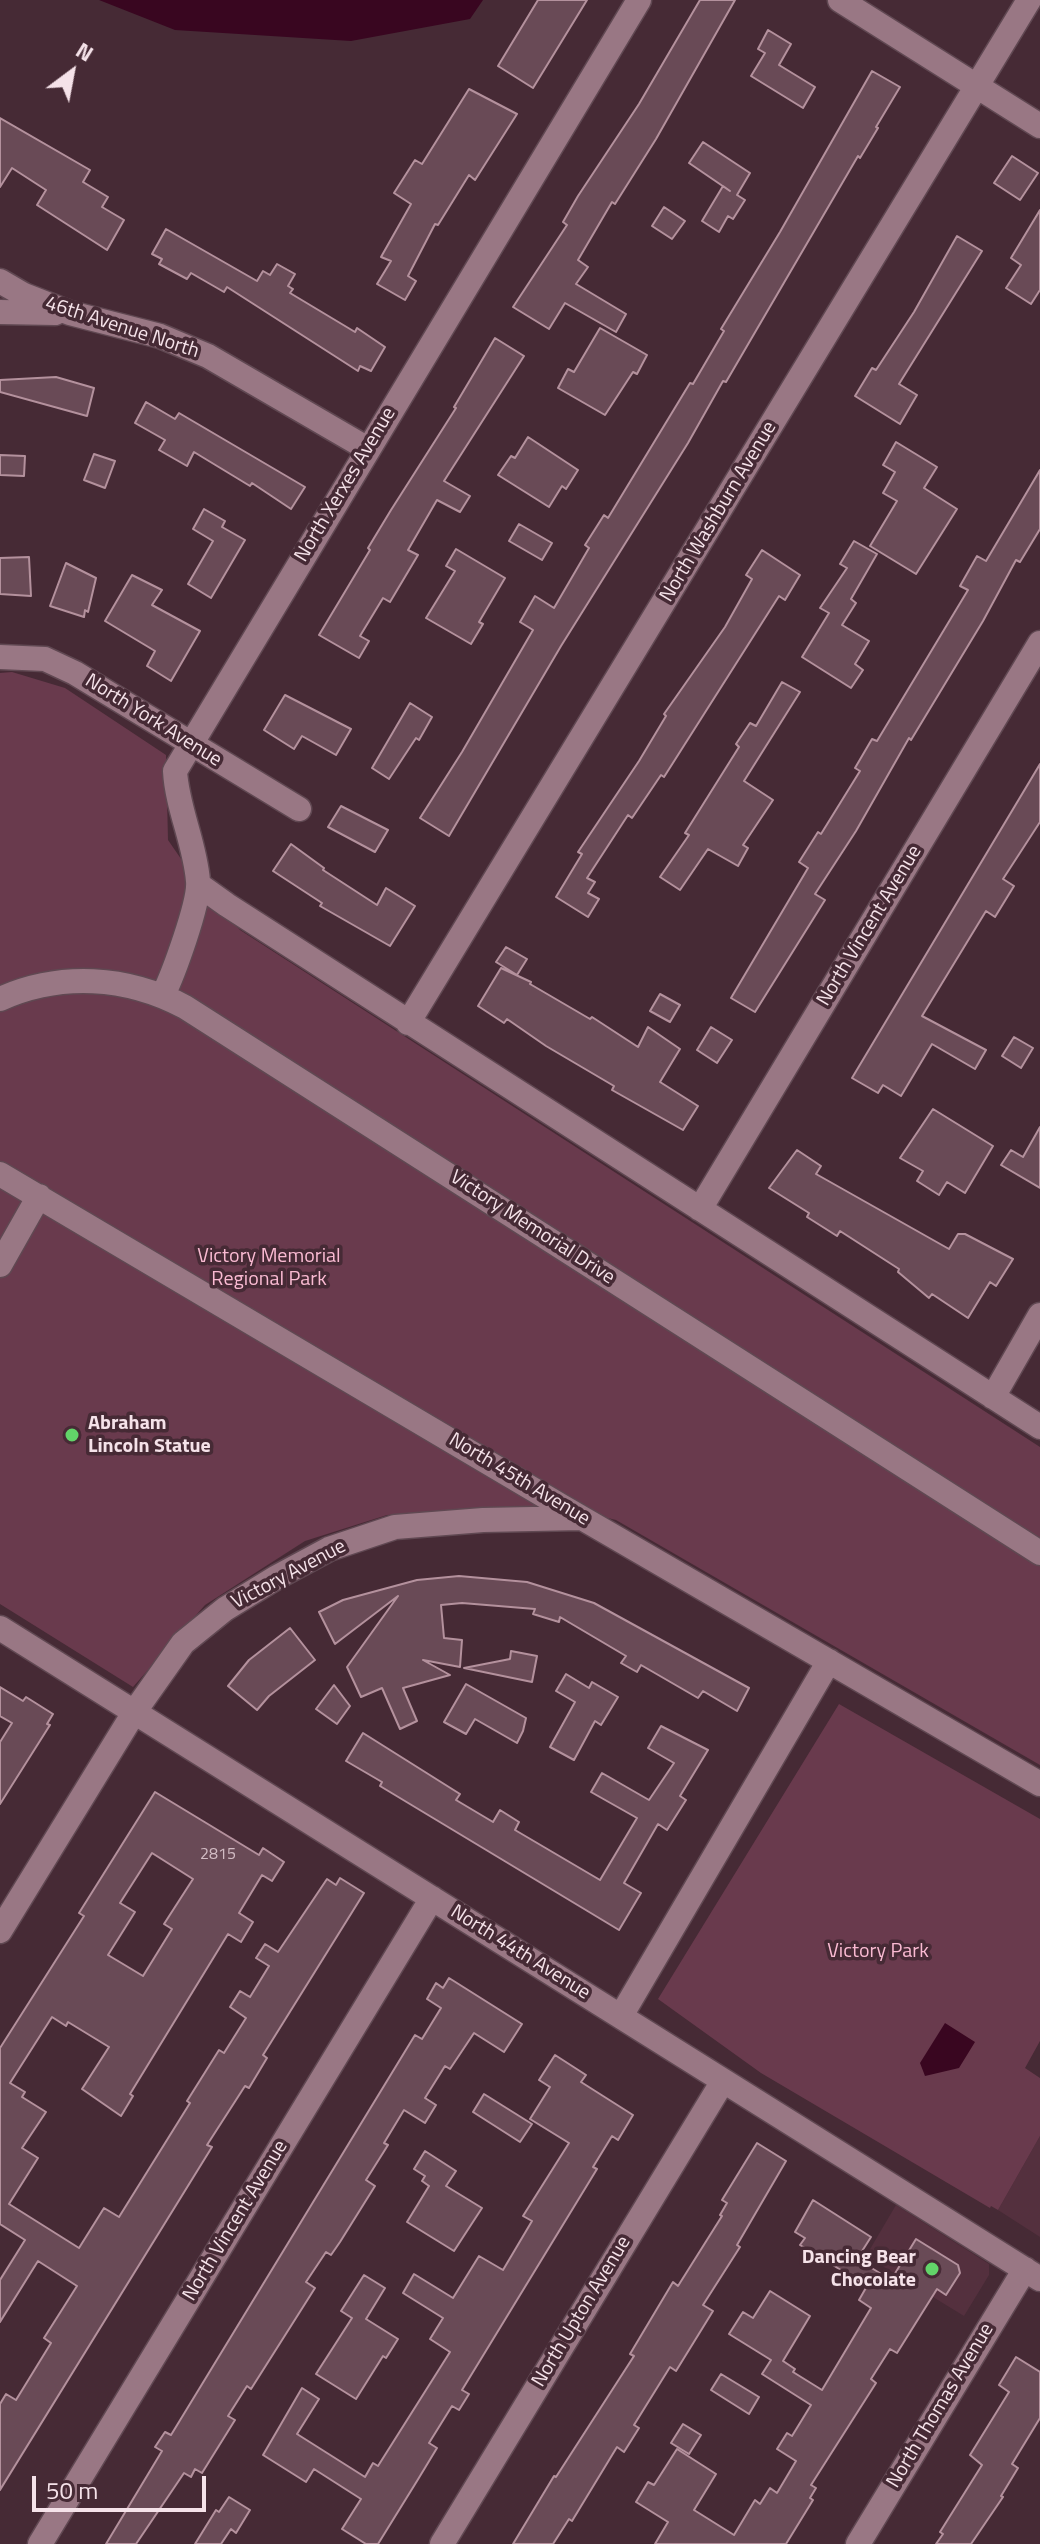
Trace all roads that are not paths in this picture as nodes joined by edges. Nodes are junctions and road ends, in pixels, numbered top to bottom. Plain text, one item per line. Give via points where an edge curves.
1 (639, 0) edge
2 (840, 0) edge
3 (1029, 0) edge
4 (977, 88) junction
5 (1040, 126) edge
6 (0, 281) edge
7 (0, 312) edge
8 (70, 313) junction
9 (368, 449) junction
10 (1040, 643) edge
11 (0, 657) edge
12 (191, 744) junction
13 (299, 809) dead end
14 (199, 885) junction
15 (163, 995) junction
16 (0, 999) edge
17 (408, 1023) junction
18 (0, 1174) edge
19 (39, 1196) junction
20 (700, 1209) junction
21 (0, 1265) edge
22 (1040, 1315) edge
23 (993, 1397) junction
24 (1040, 1427) edge
25 (583, 1518) junction
26 (1040, 1553) edge
27 (0, 1628) edge
28 (829, 1661) junction
29 (135, 1711) junction
30 (1040, 1784) edge
31 (432, 1898) junction
32 (0, 1931) edge
33 (621, 2016) junction
34 (723, 2081) junction
35 (1032, 2274) edge
36 (40, 2544) edge
37 (442, 2544) edge
38 (858, 2544) edge

1 - 9 street, North Xerxes Avenue
2 - 4 street
3 - 4 street, North Washburn Avenue
4 - 5 street
4 - 17 street, North Washburn Avenue
6 - 8 street, 46th Avenue North
7 - 8 street
8 - 9 street, 46th Avenue North via 160,336 208,356
9 - 12 street, North Xerxes Avenue
10 - 20 street, North Vincent Avenue
11 - 12 street, North York Avenue via 45,659
12 - 13 street, North York Avenue
12 - 14 street, North Xerxes Avenue via 175,771 176,789
14 - 15 street, North Xerxes Avenue
14 - 17 street
15 - 16 street, Victory Memorial Drive via 88,980 29,988
15 - 26 street, Victory Memorial Drive
17 - 20 street
18 - 19 street, North 45th Avenue
19 - 21 street
19 - 25 street, North 45th Avenue
20 - 23 street
22 - 23 street
23 - 24 street
25 - 28 street, North 45th Avenue
25 - 29 street, Victory Avenue via 395,1527 329,1549 225,1609 183,1643
27 - 29 street, North 44th Avenue
28 - 30 street, North 45th Avenue
28 - 33 street
29 - 31 street, North 44th Avenue
29 - 32 street
31 - 33 street, North 44th Avenue
31 - 36 street, North Vincent Avenue
33 - 34 street, North 44th Avenue
34 - 35 street, North 44th Avenue
34 - 37 street, North Upton Avenue
35 - 38 street, North Thomas Avenue

